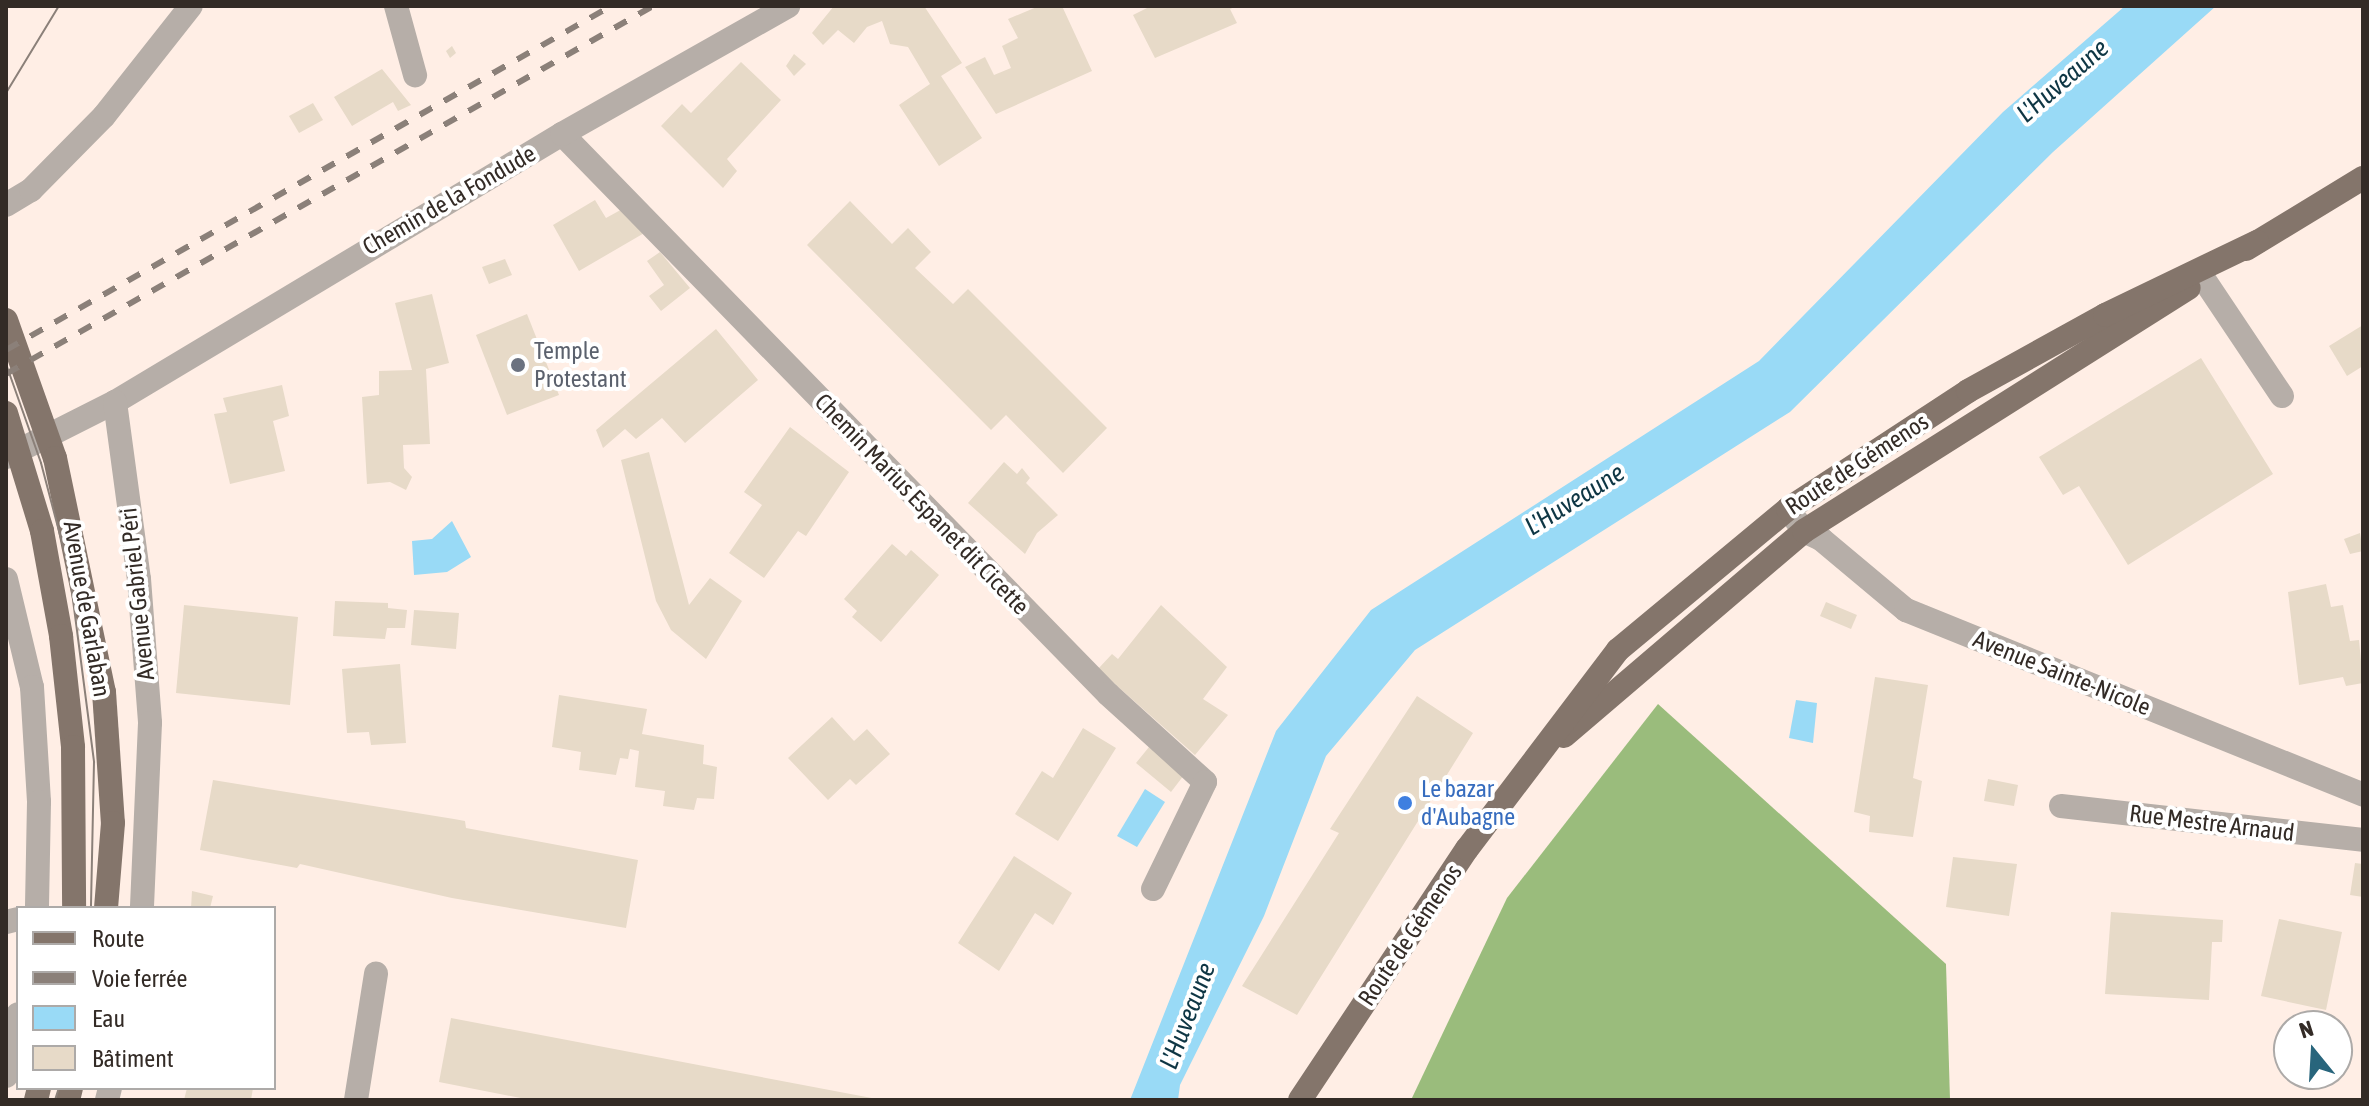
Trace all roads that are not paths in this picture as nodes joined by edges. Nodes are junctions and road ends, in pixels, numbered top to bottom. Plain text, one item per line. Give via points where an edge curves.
1 (191, 6) edge
2 (396, 6) edge
3 (788, 6) edge
4 (415, 75) dead end
5 (562, 134) junction
6 (2363, 178) edge
7 (6, 205) edge
8 (2257, 242) junction
9 (2203, 278) junction
10 (6, 320) edge
11 (2282, 396) dead end
12 (115, 402) junction
13 (6, 413) edge
14 (6, 457) edge
15 (1788, 509) junction
16 (1804, 531) junction
17 (6, 579) edge
18 (1523, 772) junction
19 (2363, 795) edge
20 (2061, 806) dead end
21 (2363, 840) edge
22 (1153, 889) dead end
23 (37, 906) edge
24 (74, 906) edge
25 (106, 906) edge
26 (142, 906) edge
27 (376, 974) dead end
28 (16, 1024) edge
29 (6, 1076) edge
30 (356, 1100) edge
31 (1300, 1100) edge

1 - 7 street via 104,116 31,190
2 - 4 street
3 - 5 street, Chemin de la Fondude
5 - 12 street, Chemin de la Fondude
5 - 22 street, Chemin Marius Espanet dit Cicette via 1108,694 1205,782
6 - 8 main road, Route de Gémenos
8 - 9 main road, Route de Gémenos
8 - 15 main road, Route de Gémenos via 2105,315 1968,391
9 - 11 street
9 - 16 main road, Route de Gémenos
10 - 25 main road, Avenue de Garlaban via 59,471 104,692 113,823
12 - 14 street
12 - 26 street, Avenue Gabriel Péri via 139,579 150,723
13 - 24 main road, Avenue de Garlaban via 27,471 61,636 73,747
15 - 16 street, Avenue Sainte-Nicole
15 - 18 main road, Route de Gémenos via 1618,650
16 - 18 main road, Route de Gémenos
16 - 19 street, Avenue Sainte-Nicole via 1821,539 1906,610
17 - 23 street via 32,687 39,802
18 - 31 main road, Route de Gémenos
20 - 21 street, Rue Mestre Arnaud
27 - 30 street
28 - 29 street

